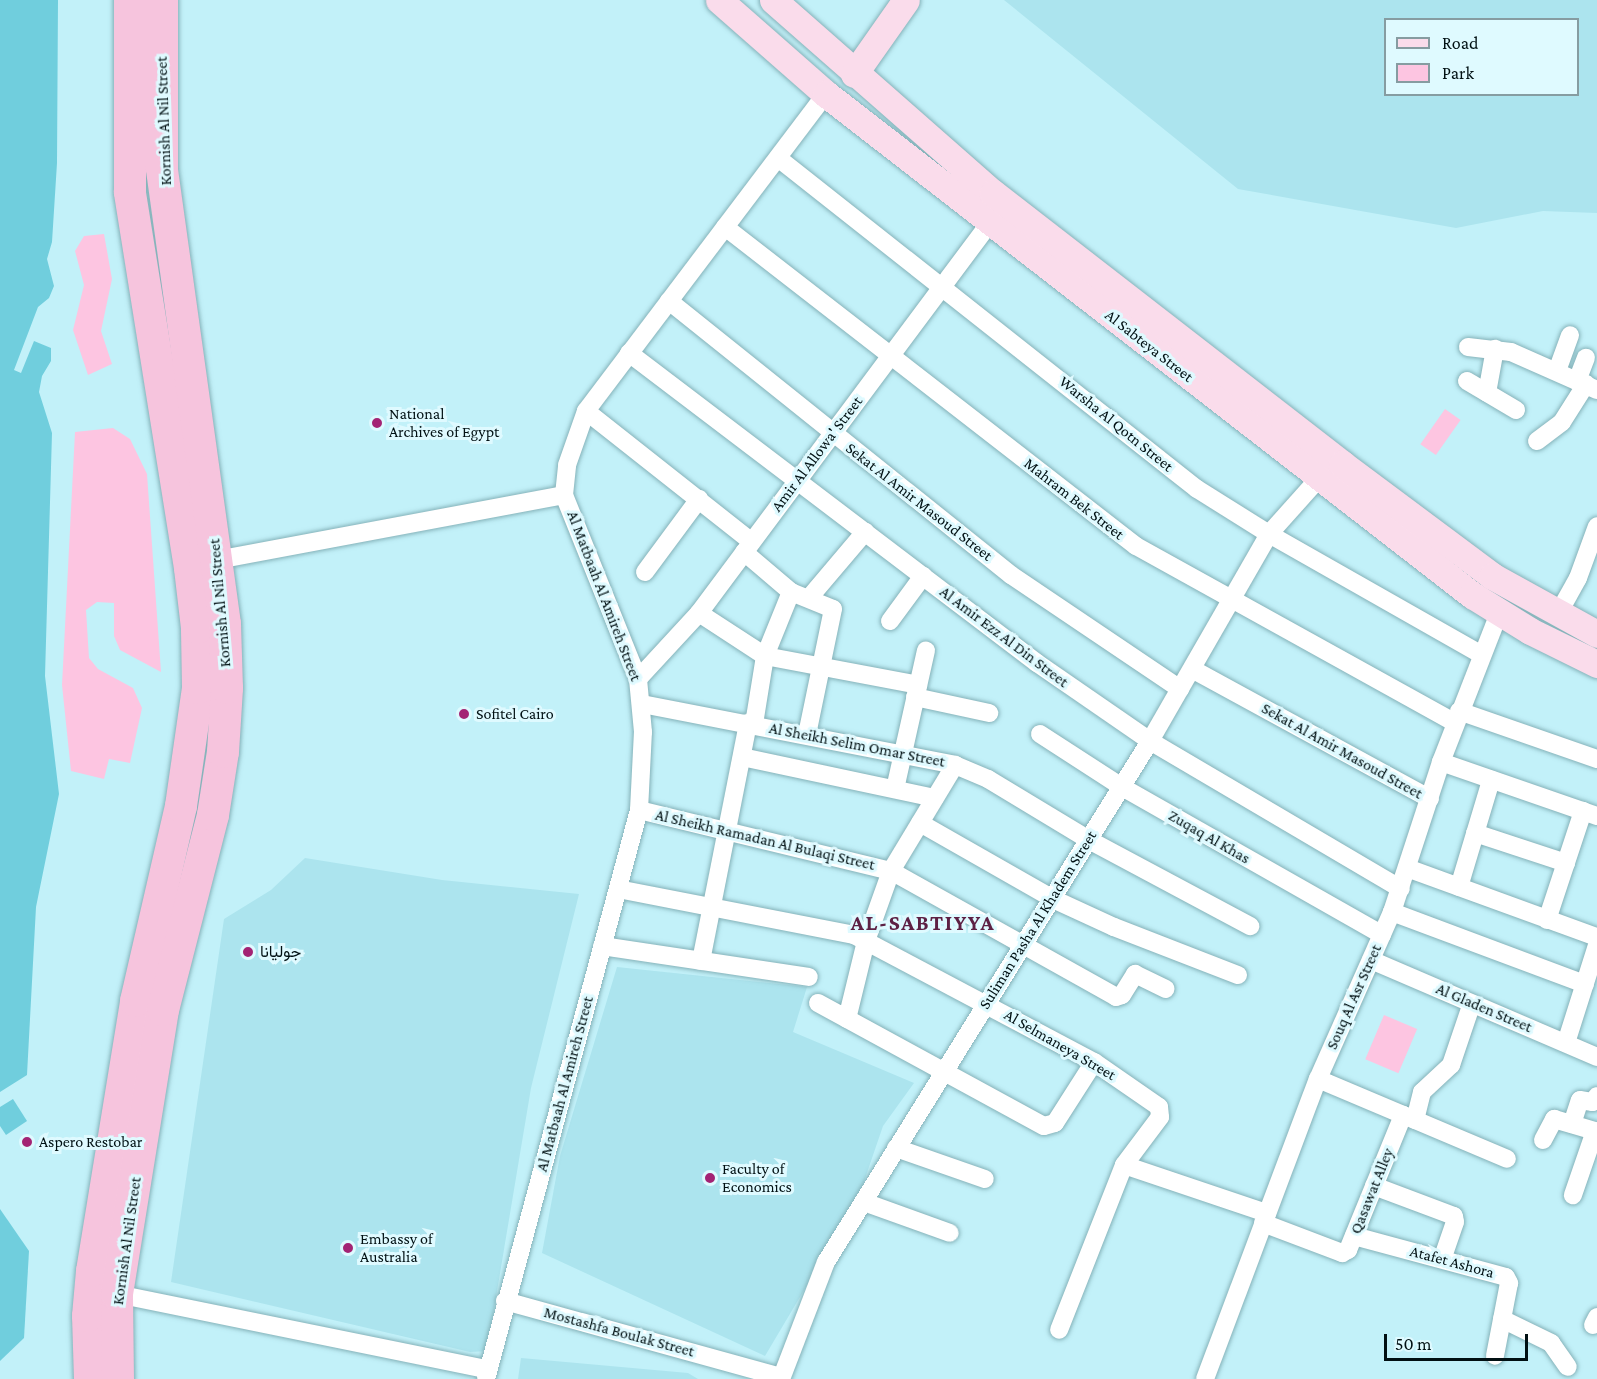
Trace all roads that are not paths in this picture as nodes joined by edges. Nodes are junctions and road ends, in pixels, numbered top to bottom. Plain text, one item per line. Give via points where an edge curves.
1 (130, 0) edge
2 (162, 0) edge
3 (719, 0) edge
4 (773, 0) edge
5 (906, 0) edge
6 (854, 74) junction
7 (826, 94) junction
8 (778, 158) junction
9 (162, 168) junction
10 (129, 171) junction
11 (990, 224) junction
12 (725, 227) junction
13 (943, 286) junction
14 (669, 301) junction
15 (1570, 335) dead end
16 (1468, 347) dead end
17 (1496, 349) junction
18 (630, 353) junction
19 (890, 357) junction
20 (1586, 358) dead end
21 (1557, 371) junction
22 (1467, 381) dead end
23 (1586, 385) edge
24 (1487, 393) junction
25 (1516, 410) dead end
26 (586, 411) junction
27 (833, 434) junction
28 (1537, 441) dead end
29 (1319, 478) junction
30 (798, 480) junction
31 (564, 495) junction
32 (699, 500) junction
33 (1597, 526) edge
34 (865, 531) junction
35 (1269, 534) junction
36 (748, 547) junction
37 (217, 560) junction
38 (645, 572) dead end
39 (923, 576) junction
40 (791, 592) junction
41 (809, 598) junction
42 (1231, 602) junction
43 (699, 613) junction
44 (1499, 613) junction
45 (1558, 614) junction
46 (891, 621) dead end
47 (1597, 634) edge
48 (926, 650) dead end
49 (1480, 654) junction
50 (765, 656) junction
51 (1597, 664) edge
52 (822, 667) junction
53 (1192, 669) junction
54 (638, 680) junction
55 (1180, 689) junction
56 (917, 691) junction
57 (642, 704) junction
58 (989, 712) dead end
59 (1457, 717) junction
60 (751, 723) junction
61 (807, 734) junction
62 (1040, 734) dead end
63 (1150, 741) junction
64 (903, 752) junction
65 (742, 757) junction
66 (1597, 759) edge
67 (1440, 762) junction
68 (955, 765) junction
69 (1491, 780) junction
70 (1122, 788) junction
71 (895, 789) junction
72 (935, 798) junction
73 (1430, 799) junction
74 (639, 810) junction
75 (1590, 813) edge
76 (920, 823) junction
77 (727, 833) junction
78 (1475, 833) junction
79 (1089, 840) junction
80 (1566, 862) junction
81 (1407, 868) junction
82 (891, 871) junction
83 (1459, 887) junction
84 (618, 889) junction
85 (1401, 889) junction
86 (1053, 899) junction
87 (712, 907) junction
88 (1392, 912) junction
89 (1547, 920) junction
90 (1250, 927) dead end
91 (1382, 935) junction
92 (1597, 937) edge
93 (866, 941) junction
94 (1024, 944) junction
95 (1597, 945) edge
96 (603, 946) junction
97 (1371, 960) junction
98 (701, 961) junction
99 (1238, 975) dead end
100 (809, 977) dead end
101 (1585, 984) junction
102 (1166, 989) dead end
103 (818, 1003) dead end
104 (986, 1003) junction
105 (1472, 1003) junction
106 (847, 1019) junction
107 (1566, 1043) junction
108 (1597, 1057) edge
109 (1094, 1062) junction
110 (942, 1072) junction
111 (1318, 1079) junction
112 (1597, 1096) edge
113 (1409, 1117) junction
114 (1572, 1124) junction
115 (1543, 1140) dead end
116 (896, 1148) junction
117 (1593, 1154) edge
118 (1507, 1159) dead end
119 (1124, 1165) junction
120 (985, 1179) dead end
121 (1374, 1186) junction
122 (1573, 1195) dead end
123 (864, 1202) junction
124 (1265, 1218) junction
125 (950, 1233) dead end
126 (1354, 1236) junction
127 (1442, 1259) junction
128 (117, 1294) junction
129 (505, 1301) junction
130 (1502, 1318) junction
131 (1059, 1330) dead end
132 (1495, 1356) dead end
133 (732, 1364) joint
134 (1568, 1367) dead end
135 (486, 1374) edge
136 (781, 1378) edge
137 (90, 1379) edge
138 (117, 1379) edge
139 (1205, 1379) edge

1 - 10 highway, Kornish Al Nil Street
2 - 9 highway, Kornish Al Nil Street
3 - 7 main road, Al Sabteya Street
4 - 6 main road, Al Sabteya Street
5 - 6 main road
6 - 45 main road, Al Sabteya Street via 993,194 1332,457 1492,576
7 - 8 street, Al Matbaah Al Amireh Street
7 - 11 main road, Al Sabteya Street
8 - 12 street, Al Matbaah Al Amireh Street
8 - 13 street, Warsha Al Qotn Street
9 - 10 highway
9 - 37 highway, Kornish Al Nil Street
10 - 137 highway, Kornish Al Nil Street via 190,568 198,688 181,806 136,1001 94,1260 88,1316
11 - 13 street, Amir Al Allowa' Street
11 - 29 main road, Al Sabteya Street
12 - 14 street, Al Matbaah Al Amireh Street
12 - 19 street, Mahram Bek Street
13 - 19 street, Amir Al Allowa' Street
13 - 35 street, Warsha Al Qotn Street via 1197,489
14 - 18 street, Al Matbaah Al Amireh Street
14 - 27 street, Sekat Al Amir Masoud Street
15 - 21 street
16 - 17 street
17 - 21 street
17 - 24 street
18 - 26 street, Al Matbaah Al Amireh Street
18 - 30 street, Al Amir Ezz Al Din Street
19 - 27 street, Amir Al Allowa' Street
19 - 42 street, Mahram Bek Street via 1136,546
20 - 23 street
21 - 23 street
22 - 24 street
23 - 28 street via 1562,422
24 - 25 street
26 - 31 street, Al Matbaah Al Amireh Street via 569,456
26 - 32 street
27 - 30 street, Amir Al Allowa' Street
27 - 55 street, Sekat Al Amir Masoud Street via 1011,574
29 - 35 street, Suliman Pasha Al Khadem Street
29 - 44 main road, Al Sabteya Street
30 - 34 street, Al Amir Ezz Al Din Street
30 - 36 street, Amir Al Allowa' Street
31 - 37 street
31 - 54 street, Al Matbaah Al Amireh Street
32 - 36 street
32 - 38 street
33 - 45 street
34 - 39 street, Al Amir Ezz Al Din Street
34 - 41 street
35 - 42 street, Suliman Pasha Al Khadem Street
35 - 49 street, Warsha Al Qotn Street
36 - 40 street
36 - 43 street, Amir Al Allowa' Street
37 - 128 highway, Kornish Al Nil Street via 226,667 223,752 213,815 163,1010
39 - 46 street
39 - 63 street, Al Amir Ezz Al Din Street via 1037,663
40 - 41 street
40 - 50 street
41 - 52 street via 833,609
42 - 53 street, Suliman Pasha Al Khadem Street
42 - 59 street, Mahram Bek Street
43 - 50 street
43 - 54 street, Amir Al Allowa' Street
44 - 49 street, Souq Al Asr Street
44 - 51 main road, Al Sabteya Street
45 - 47 main road, Al Sabteya Street
48 - 56 street
49 - 59 street, Souq Al Asr Street
50 - 52 street
50 - 60 street
52 - 56 street
52 - 61 street
53 - 55 street, Suliman Pasha Al Khadem Street
53 - 73 street, Sekat Al Amir Masoud Street
54 - 57 street, Al Matbaah Al Amireh Street
55 - 63 street, Suliman Pasha Al Khadem Street
56 - 58 street
56 - 64 street
57 - 60 street, Al Sheikh Selim Omar Street
57 - 74 street, Al Matbaah Al Amireh Street
59 - 66 street, Mahram Bek Street
59 - 67 street, Souq Al Asr Street
60 - 61 street, Al Sheikh Selim Omar Street
60 - 65 street
61 - 64 street, Al Sheikh Selim Omar Street
62 - 70 street, Zuqaq Al Khas
63 - 70 street, Suliman Pasha Al Khadem Street
63 - 85 street, Al Amir Ezz Al Din Street
64 - 68 street, Al Sheikh Selim Omar Street
64 - 71 street
65 - 71 street
65 - 77 street
67 - 69 street
67 - 73 street, Souq Al Asr Street
68 - 72 street
68 - 79 street, Al Sheikh Selim Omar Street via 987,779
69 - 75 street
69 - 78 street
70 - 79 street, Suliman Pasha Al Khadem Street
70 - 91 street, Zuqaq Al Khas
71 - 72 street
72 - 76 street
73 - 81 street, Souq Al Asr Street
74 - 77 street, Al Sheikh Ramadan Al Bulaqi Street
74 - 84 street, Al Matbaah Al Amireh Street
75 - 80 street
76 - 82 street
76 - 86 street
77 - 82 street, Al Sheikh Ramadan Al Bulaqi Street
77 - 87 street
78 - 80 street
78 - 83 street
79 - 86 street, Suliman Pasha Al Khadem Street
79 - 90 street, Al Sheikh Selim Omar Street
80 - 89 street
81 - 83 street
81 - 85 street, Souq Al Asr Street
82 - 93 street
82 - 94 street, Al Sheikh Ramadan Al Bulaqi Street
83 - 89 street
84 - 87 street, Al Selmaneya Street
84 - 96 street, Al Matbaah Al Amireh Street
85 - 88 street, Souq Al Asr Street
86 - 94 street, Suliman Pasha Al Khadem Street
86 - 99 street
87 - 93 street, Al Selmaneya Street via 841,931
87 - 98 street
88 - 91 street, Souq Al Asr Street
88 - 101 street
89 - 92 street
91 - 97 street, Souq Al Asr Street
93 - 104 street, Al Selmaneya Street via 880,952
93 - 106 street
94 - 102 street, Al Sheikh Ramadan Al Bulaqi Street via 1116,997 1122,995 1135,974
94 - 104 street, Suliman Pasha Al Khadem Street
95 - 101 street
96 - 98 street
96 - 129 street, Al Matbaah Al Amireh Street
97 - 105 street, Al Gladen Street
97 - 111 street, Souq Al Asr Street
98 - 100 street
101 - 107 street
103 - 106 street
104 - 109 street, Al Selmaneya Street
104 - 110 street, Suliman Pasha Al Khadem Street
105 - 107 street, Al Gladen Street
105 - 113 street, Qasawat Alley via 1451,1065 1422,1092
106 - 110 street
107 - 108 street, Al Gladen Street
109 - 110 street via 1050,1126
109 - 119 street, Al Selmaneya Street via 1154,1101 1161,1111
110 - 116 street, Suliman Pasha Al Khadem Street
111 - 113 street
111 - 124 street, Souq Al Asr Street
112 - 114 street via 1593,1102 1580,1100
113 - 118 street
113 - 121 street, Qasawat Alley
114 - 115 street via 1552,1119
114 - 117 street via 1595,1131
116 - 120 street
116 - 123 street, Suliman Pasha Al Khadem Street
117 - 122 street
119 - 124 street
119 - 131 street
121 - 126 street, Qasawat Alley
121 - 127 street via 1454,1216
123 - 125 street
123 - 136 street, Suliman Pasha Al Khadem Street via 826,1262
124 - 126 street, Qasawat Alley via 1342,1252 1348,1250
124 - 139 street, Souq Al Asr Street
126 - 127 street, Atafet Ashora
127 - 130 street, Atafet Ashora via 1506,1277 1509,1283
128 - 135 street
128 - 138 highway, Kornish Al Nil Street
129 - 133 street, Mostashfa Boulak Street
129 - 135 street, Al Matbaah Al Amireh Street
130 - 132 street, Atafet Ashora
130 - 134 street via 1551,1343
133 - 136 street, Suliman Pasha Al Khadem Street

